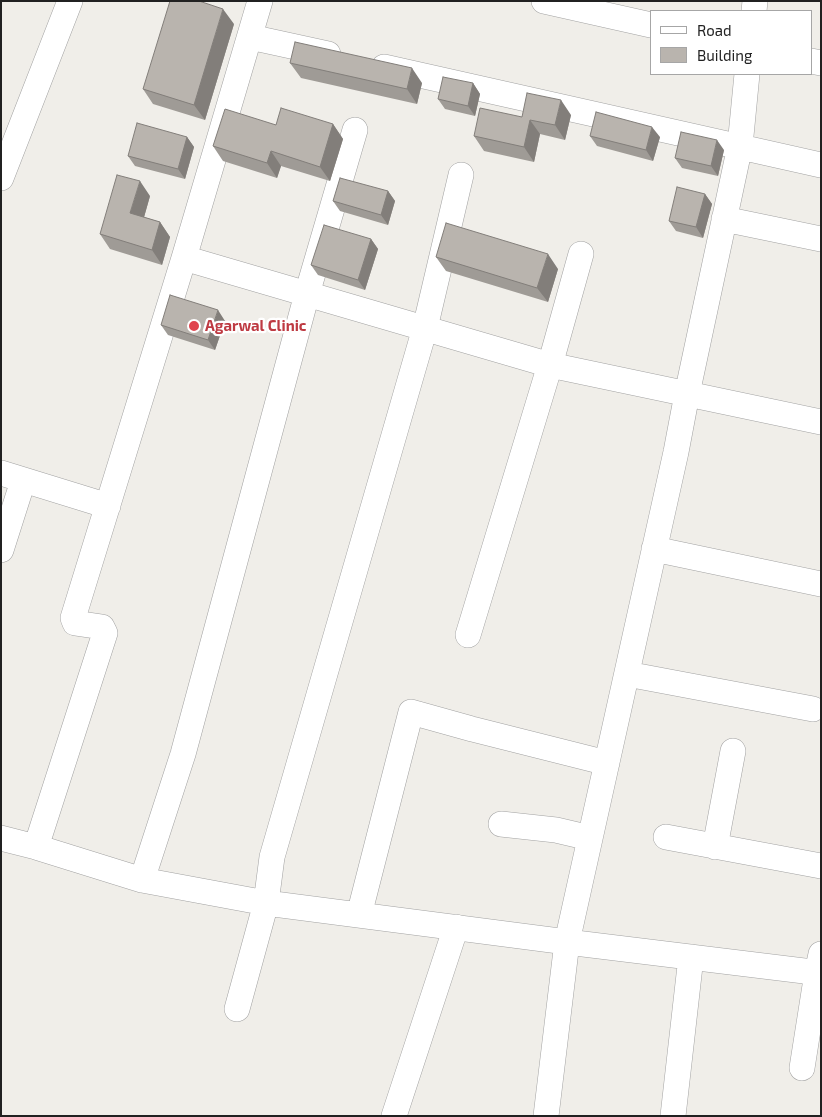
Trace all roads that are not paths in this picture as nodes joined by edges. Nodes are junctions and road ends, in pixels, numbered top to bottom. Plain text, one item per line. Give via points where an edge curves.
1 (70, 1) edge
2 (260, 1) edge
3 (544, 1) edge
4 (650, 25) edge
5 (250, 37) junction
6 (747, 75) edge
7 (355, 130) dead end
8 (740, 146) junction
9 (821, 165) edge
10 (462, 175) dead end
11 (1, 178) edge
12 (724, 219) junction
13 (821, 239) edge
14 (581, 254) dead end
15 (184, 258) junction
16 (307, 294) junction
17 (424, 328) junction
18 (550, 365) junction
19 (687, 394) junction
20 (821, 422) edge
21 (12, 477) edge
22 (108, 506) junction
23 (1, 550) edge
24 (654, 550) junction
25 (821, 584) edge
26 (468, 635) dead end
27 (626, 674) junction
28 (813, 709) dead end
29 (733, 751) dead end
30 (607, 763) junction
31 (501, 824) dead end
32 (666, 837) dead end
33 (1, 838) edge
34 (590, 838) junction
35 (715, 846) junction
36 (36, 847) junction
37 (821, 866) edge
38 (142, 880) junction
39 (266, 903) junction
40 (359, 914) junction
41 (456, 927) junction
42 (567, 942) junction
43 (691, 957) junction
44 (819, 967) edge
45 (237, 1009) dead end
46 (802, 1068) dead end
47 (394, 1116) edge
48 (546, 1116) edge
49 (672, 1116) edge

1 - 11 street
2 - 5 street
3 - 4 street
5 - 8 street
5 - 15 street
6 - 8 street
7 - 16 street
8 - 9 street
8 - 12 street
10 - 17 street
12 - 13 street
12 - 19 street
14 - 18 street
15 - 16 street
15 - 22 street
16 - 17 street
16 - 38 street via 184,754
17 - 18 street
17 - 39 street via 272,857
18 - 19 street
18 - 26 street
19 - 20 street
19 - 24 street
21 - 22 street
21 - 23 street
22 - 36 street via 73,618 76,623 102,628 105,633
24 - 25 street
24 - 27 street
27 - 28 street
27 - 30 street
29 - 35 street
30 - 34 street
30 - 40 street via 411,712
31 - 34 street via 556,830
32 - 35 street
33 - 36 street
34 - 42 street
35 - 37 street
36 - 38 street
38 - 39 street
39 - 40 street
39 - 45 street
40 - 41 street
41 - 42 street
41 - 47 street
42 - 43 street
42 - 48 street
43 - 44 street
43 - 49 street
44 - 46 street

